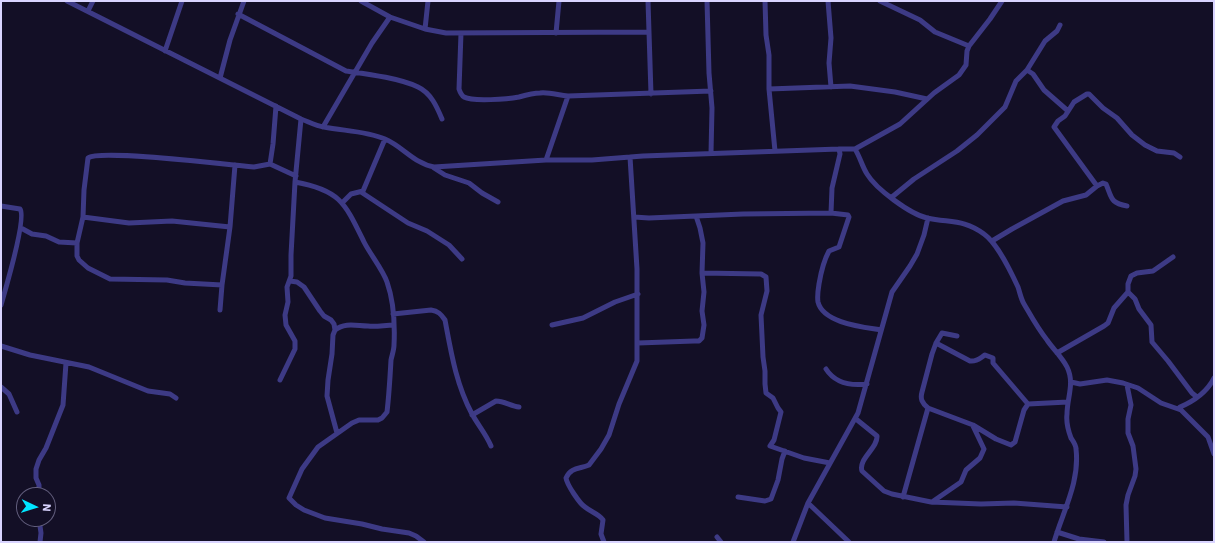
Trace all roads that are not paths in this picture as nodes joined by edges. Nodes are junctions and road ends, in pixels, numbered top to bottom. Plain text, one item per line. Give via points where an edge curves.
1 (68, 1) edge
2 (93, 1) edge
3 (182, 1) edge
4 (244, 1) edge
5 (361, 1) edge
6 (428, 1) edge
7 (559, 1) edge
8 (648, 1) edge
9 (707, 1) edge
10 (765, 1) edge
11 (828, 1) edge
12 (880, 1) edge
13 (1002, 1) edge
14 (88, 11) junction
15 (238, 14) junction
16 (390, 17) junction
17 (1060, 25) dead end
18 (425, 29) junction
19 (648, 32) junction
20 (556, 33) junction
21 (461, 34) junction
22 (970, 46) junction
23 (165, 50) junction
24 (1027, 70) junction
25 (356, 71) junction
26 (220, 78) junction
27 (831, 87) junction
28 (769, 89) junction
29 (711, 91) junction
30 (651, 94) junction
31 (568, 96) junction
32 (927, 99) junction
33 (276, 106) junction
34 (1068, 111) junction
35 (301, 119) junction
36 (442, 119) dead end
37 (323, 127) junction
38 (385, 139) junction
39 (839, 149) junction
40 (855, 149) junction
41 (774, 151) junction
42 (711, 152) junction
43 (630, 157) junction
44 (1180, 157) dead end
45 (546, 160) junction
46 (270, 164) junction
47 (235, 165) junction
48 (434, 168) junction
49 (295, 179) junction
50 (1097, 186) junction
51 (361, 192) junction
52 (892, 197) junction
53 (342, 202) junction
54 (498, 202) dead end
55 (1, 206) edge
56 (1127, 206) dead end
57 (831, 213) junction
58 (696, 216) junction
59 (83, 217) junction
60 (634, 217) junction
61 (928, 218) junction
62 (230, 227) junction
63 (20, 228) junction
64 (992, 241) junction
65 (77, 243) junction
66 (1173, 257) dead end
67 (462, 259) dead end
68 (702, 273) junction
69 (290, 281) junction
70 (222, 285) junction
71 (1128, 292) junction
72 (638, 294) junction
73 (1, 305) edge
74 (220, 310) dead end
75 (393, 314) junction
76 (394, 325) junction
77 (552, 325) dead end
78 (335, 330) junction
79 (881, 330) junction
80 (957, 336) dead end
81 (638, 343) junction
82 (936, 343) junction
83 (1, 346) edge
84 (1057, 353) junction
85 (66, 363) junction
86 (826, 369) dead end
87 (1214, 378) edge
88 (280, 380) dead end
89 (1071, 382) junction
90 (867, 384) junction
91 (1127, 385) junction
92 (1, 387) edge
93 (1197, 397) junction
94 (176, 398) dead end
95 (1068, 402) junction
96 (1028, 404) junction
97 (519, 407) dead end
98 (928, 408) junction
99 (1181, 410) junction
100 (17, 412) dead end
101 (472, 415) junction
102 (856, 419) junction
103 (973, 425) junction
104 (336, 433) junction
105 (491, 446) dead end
106 (785, 451) junction
107 (1214, 454) edge
108 (830, 463) junction
109 (39, 487) edge
110 (738, 497) dead end
111 (903, 497) junction
112 (931, 502) junction
113 (808, 503) junction
114 (1067, 507) junction
115 (40, 527) edge
116 (1057, 532) junction
117 (717, 537) dead end
118 (40, 542) edge
119 (424, 542) edge
120 (604, 542) edge
121 (721, 542) edge
122 (793, 542) edge
123 (849, 542) edge
124 (1054, 542) edge
125 (1104, 542) edge
126 (1126, 542) edge

1 - 14 street
2 - 14 street
3 - 23 street
4 - 15 street
5 - 16 street
6 - 18 street
7 - 20 street
8 - 19 street
9 - 29 street
10 - 28 street
11 - 27 street
12 - 22 street via 920,20 935,32
13 - 22 street
14 - 23 street
15 - 25 street via 346,71
15 - 26 street
16 - 18 street
16 - 25 street
17 - 24 street via 1045,41
18 - 21 street
19 - 20 street
19 - 30 street
20 - 21 street
21 - 31 street via 459,89 464,97 497,99 540,93
22 - 32 street via 966,65 959,75
23 - 26 street
24 - 34 street via 1049,95
24 - 52 street via 1016,81 1005,107 977,135
25 - 36 street via 419,87 436,105
25 - 37 street
26 - 33 street
27 - 28 street
27 - 32 street via 862,87
28 - 41 street
29 - 30 street
29 - 42 street
30 - 31 street
31 - 45 street
32 - 40 street via 900,124
33 - 35 street
33 - 46 street
34 - 44 street via 1076,100 1089,94 1145,145
34 - 50 street via 1054,128
35 - 37 street
35 - 49 street
37 - 38 street
38 - 48 street via 424,165
38 - 51 street
39 - 40 street
39 - 41 street
39 - 57 street via 832,188
40 - 52 street via 867,174
41 - 42 street
42 - 43 street
43 - 45 street
43 - 60 street
45 - 48 street
46 - 47 street via 254,167
46 - 49 street
47 - 59 street via 140,156 90,156 87,162
47 - 62 street
48 - 54 street via 469,183
49 - 53 street via 330,192
49 - 69 street
50 - 56 street via 1106,184 1114,202
50 - 64 street via 1089,193 1063,201
51 - 53 street via 351,194
51 - 67 street via 408,223 427,230 449,245
52 - 61 street via 908,210
53 - 75 street via 386,280
55 - 63 street via 20,209
57 - 58 street
57 - 79 street via 848,214 849,217 839,247 829,251 821,268 818,296 820,307 825,314 844,323
58 - 60 street
58 - 68 street via 703,243
59 - 62 street via 129,223 172,221
59 - 65 street
60 - 72 street
61 - 64 street via 968,224
61 - 79 street via 917,254 892,292
62 - 70 street
63 - 65 street via 59,242
63 - 73 street
64 - 84 street via 1018,286 1023,303
65 - 70 street via 79,260 88,268 110,279 167,280
66 - 71 street via 1153,271 1131,276
68 - 81 street via 702,338 699,341
68 - 106 street via 758,273 766,277 767,291 761,315 765,384 766,393 773,398 781,412 770,446
69 - 78 street via 304,287 320,311 333,322
69 - 88 street via 286,292 288,302 285,321 296,344
70 - 74 street
71 - 84 street via 1114,308 1108,323
71 - 93 street via 1135,299 1150,326 1152,342
72 - 77 street via 583,318
72 - 81 street
75 - 76 street
75 - 101 street via 427,310 442,315 452,361
76 - 78 street via 349,325
76 - 104 street via 387,412 378,420 356,421
78 - 104 street via 327,392
79 - 90 street
80 - 82 street via 942,333
81 - 120 street via 637,361 605,443 589,465 577,468 566,478 581,505 602,518 601,534
82 - 96 street via 970,361 974,362 985,355 993,358 993,364
82 - 98 street via 920,398
83 - 85 street via 30,356
84 - 89 street via 1067,368
85 - 94 street via 96,369 148,391 170,394
85 - 109 street via 63,405 36,469
86 - 90 street via 830,375 850,385
87 - 93 street via 1208,388
89 - 91 street via 1080,384 1107,380
89 - 95 street
90 - 102 street
91 - 99 street via 1138,388 1161,404
91 - 126 street via 1131,405 1128,434 1133,446 1136,469 1126,505
92 - 100 street via 9,394
93 - 99 street via 1180,407
95 - 96 street
95 - 114 street via 1067,427 1076,447 1076,472
96 - 103 street via 1015,442 1011,445
97 - 101 street via 496,401
98 - 103 street
98 - 111 street
99 - 107 street via 1208,437
101 - 105 street
102 - 108 street
102 - 111 street via 877,436 875,444 862,464 862,471 884,491
103 - 112 street via 984,449 982,454 966,470 961,482
104 - 119 street via 318,446 306,463 290,500 304,510 325,518 409,533
106 - 108 street
106 - 110 street via 771,498 765,501
108 - 113 street
111 - 112 street
112 - 114 street via 1014,503
113 - 122 street
113 - 123 street
114 - 116 street
115 - 118 street
116 - 124 street
116 - 125 street via 1079,539
117 - 121 street

